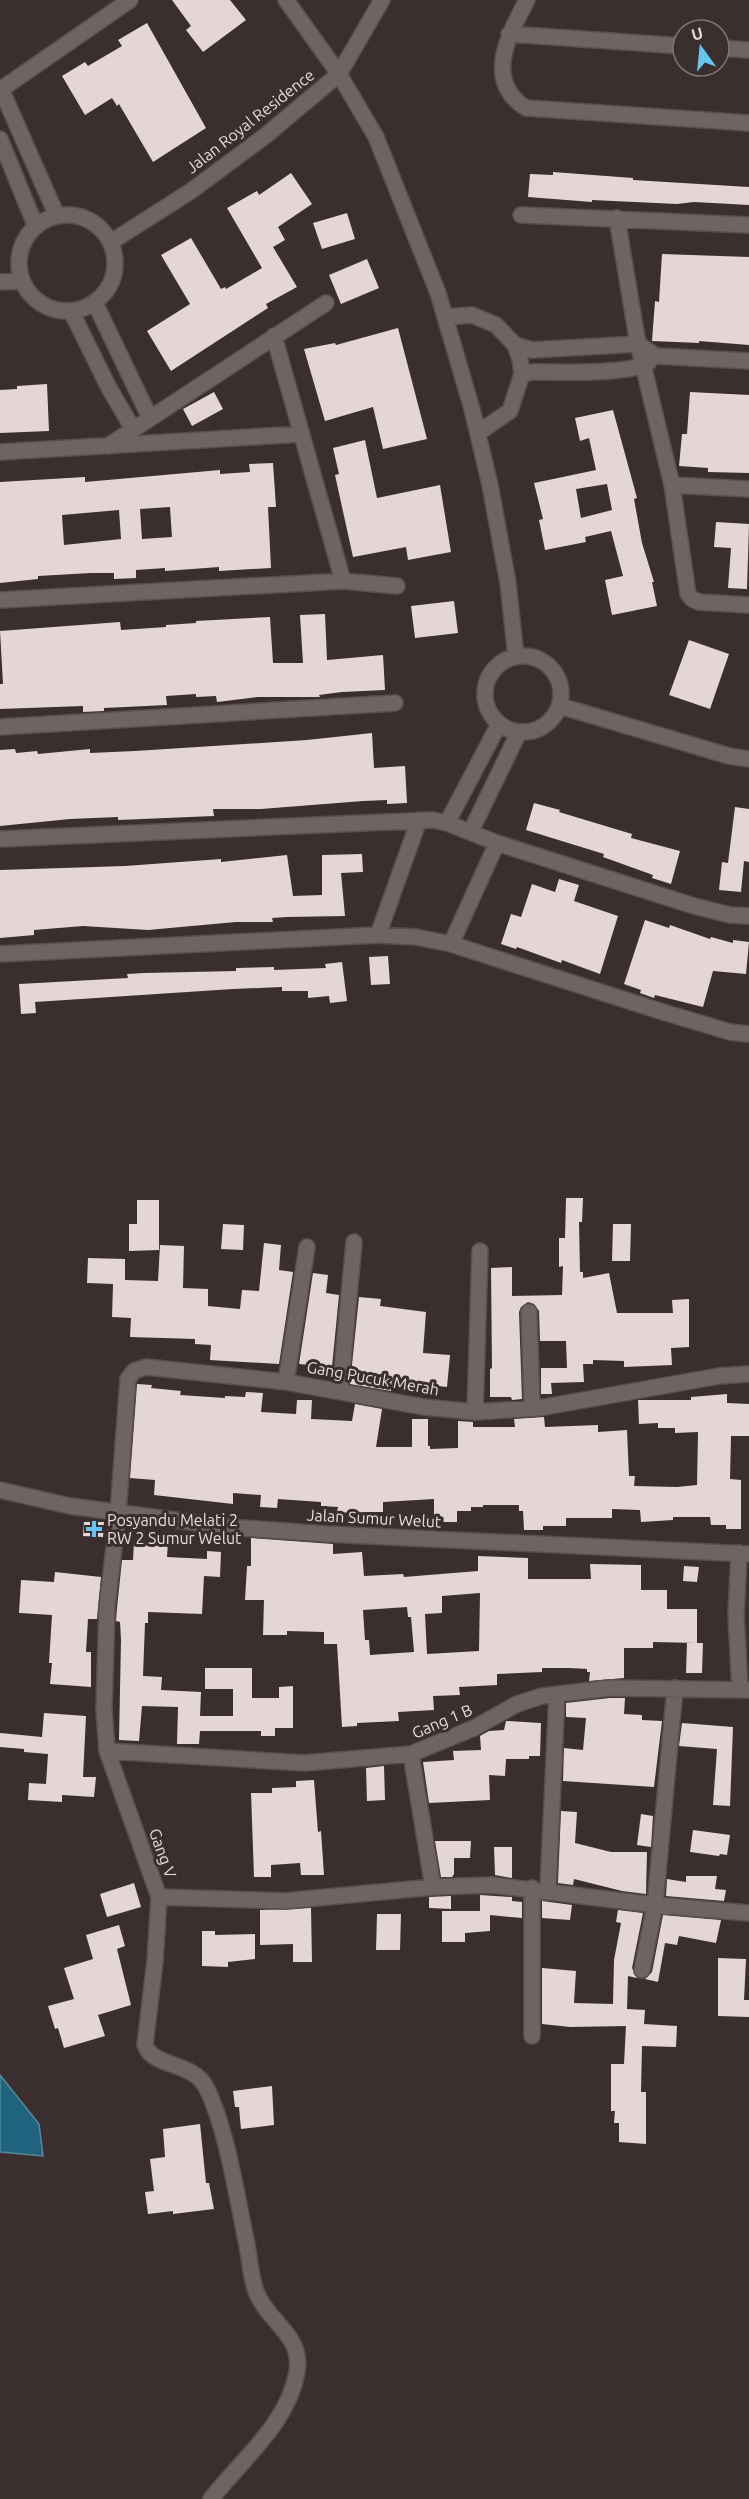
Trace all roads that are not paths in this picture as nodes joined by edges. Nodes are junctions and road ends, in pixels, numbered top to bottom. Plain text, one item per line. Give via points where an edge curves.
1 (130, 0) edge
2 (286, 0) edge
3 (382, 0) edge
4 (527, 0) edge
5 (509, 34) junction
6 (671, 45) edge
7 (731, 49) edge
8 (749, 50) edge
9 (339, 74) junction
10 (1, 89) edge
11 (749, 123) edge
12 (0, 140) edge
13 (521, 215) dead end
14 (57, 216) junction
15 (617, 218) junction
16 (749, 225) edge
17 (36, 227) junction
18 (111, 242) junction
19 (22, 280) junction
20 (0, 282) edge
21 (95, 303) junction
22 (326, 303) dead end
23 (71, 311) junction
24 (445, 317) junction
25 (274, 336) junction
26 (638, 344) junction
27 (514, 345) junction
28 (656, 356) junction
29 (749, 361) edge
30 (643, 367) junction
31 (522, 374) junction
32 (150, 418) junction
33 (133, 429) junction
34 (478, 433) junction
35 (302, 434) junction
36 (108, 446) junction
37 (0, 452) edge
38 (672, 485) junction
39 (749, 489) edge
40 (343, 581) junction
41 (398, 586) dead end
42 (0, 600) edge
43 (749, 605) edge
44 (516, 657) junction
45 (394, 703) dead end
46 (560, 705) junction
47 (499, 724) junction
48 (0, 727) edge
49 (519, 732) junction
50 (749, 759) edge
51 (419, 820) junction
52 (447, 823) junction
53 (471, 831) junction
54 (0, 839) edge
55 (497, 843) junction
56 (749, 916) edge
57 (378, 934) junction
58 (452, 944) junction
59 (0, 954) edge
60 (749, 1034) edge
61 (354, 1242) dead end
62 (307, 1247) dead end
63 (480, 1251) dead end
64 (530, 1312) dead end
65 (749, 1374) edge
66 (286, 1382) junction
67 (340, 1391) junction
68 (532, 1408) junction
69 (475, 1412) junction
70 (0, 1490) edge
71 (118, 1513) junction
72 (744, 1554) edge
73 (675, 1688) junction
74 (745, 1690) edge
75 (556, 1694) junction
76 (107, 1751) junction
77 (411, 1754) junction
78 (433, 1887) junction
79 (532, 1888) junction
80 (548, 1890) junction
81 (159, 1897) junction
82 (655, 1905) junction
83 (749, 1913) edge
84 (642, 1970) dead end
85 (532, 2036) dead end
86 (211, 2499) edge

1 - 10 street
2 - 9 street
3 - 9 street, Jalan Royal Residence
4 - 5 street
5 - 6 street
5 - 11 street via 501,69 506,86 526,108
7 - 8 street
9 - 18 street, Jalan Royal Residence via 191,191
9 - 24 street via 376,137
10 - 14 street
12 - 17 street
13 - 15 street
14 - 17 street
14 - 18 street via 73,215 88,220 102,229
15 - 16 street
15 - 26 street
17 - 19 street via 24,242 19,261
18 - 21 street via 116,258 114,276
19 - 20 street
19 - 23 street via 33,298 51,309
21 - 23 street
21 - 32 street
22 - 25 street
23 - 33 street
24 - 27 street via 472,315 496,325
24 - 34 street
25 - 32 street
25 - 35 street
26 - 27 street via 532,350
26 - 28 street
26 - 30 street
27 - 31 street
28 - 29 street
28 - 30 street
30 - 31 street
30 - 38 street
31 - 34 street via 510,411
32 - 33 street
33 - 36 street
34 - 44 street via 508,583
35 - 36 street
35 - 40 street
36 - 37 street
38 - 39 street
38 - 43 street via 688,594 699,602
40 - 41 street
40 - 42 street
44 - 46 street via 546,663 557,675 562,690
44 - 47 street via 502,662 486,685 485,699
45 - 48 street
46 - 49 street via 544,726
46 - 50 street
47 - 49 street
47 - 52 street
49 - 53 street
51 - 52 street
51 - 54 street
51 - 57 street
52 - 53 street
53 - 55 street
55 - 56 street via 694,906
55 - 58 street
57 - 58 street
57 - 59 street
58 - 60 street via 663,1012
61 - 67 street
62 - 66 street
63 - 69 street
64 - 68 street
65 - 68 street, Gang Pucuk Merah
66 - 67 street, Gang Pucuk Merah
66 - 71 street, Gang Pucuk Merah via 146,1367 134,1371 128,1379
67 - 69 street, Gang Pucuk Merah
68 - 69 street, Gang Pucuk Merah
70 - 71 street, Jalan Sumur Welut
71 - 72 street, Jalan Sumur Welut via 227,1527 327,1534
71 - 76 street, Gang V via 107,1607
72 - 74 street via 736,1614
73 - 74 street, Gang 1 B
73 - 75 street, Gang 1 B via 610,1688
73 - 82 street
75 - 77 street, Gang 1 B via 517,1704 474,1728
75 - 80 street
76 - 77 street, Gang 1 B via 304,1763
76 - 81 street, Gang V
77 - 78 street
78 - 79 street
78 - 81 street via 285,1901
79 - 80 street
79 - 85 street
80 - 82 street
81 - 86 street, Gang V via 156,1961 145,2045 150,2055 193,2072 205,2085 222,2132 257,2294 297,2351 297,2372 290,2396 276,2422
82 - 83 street
82 - 84 street

